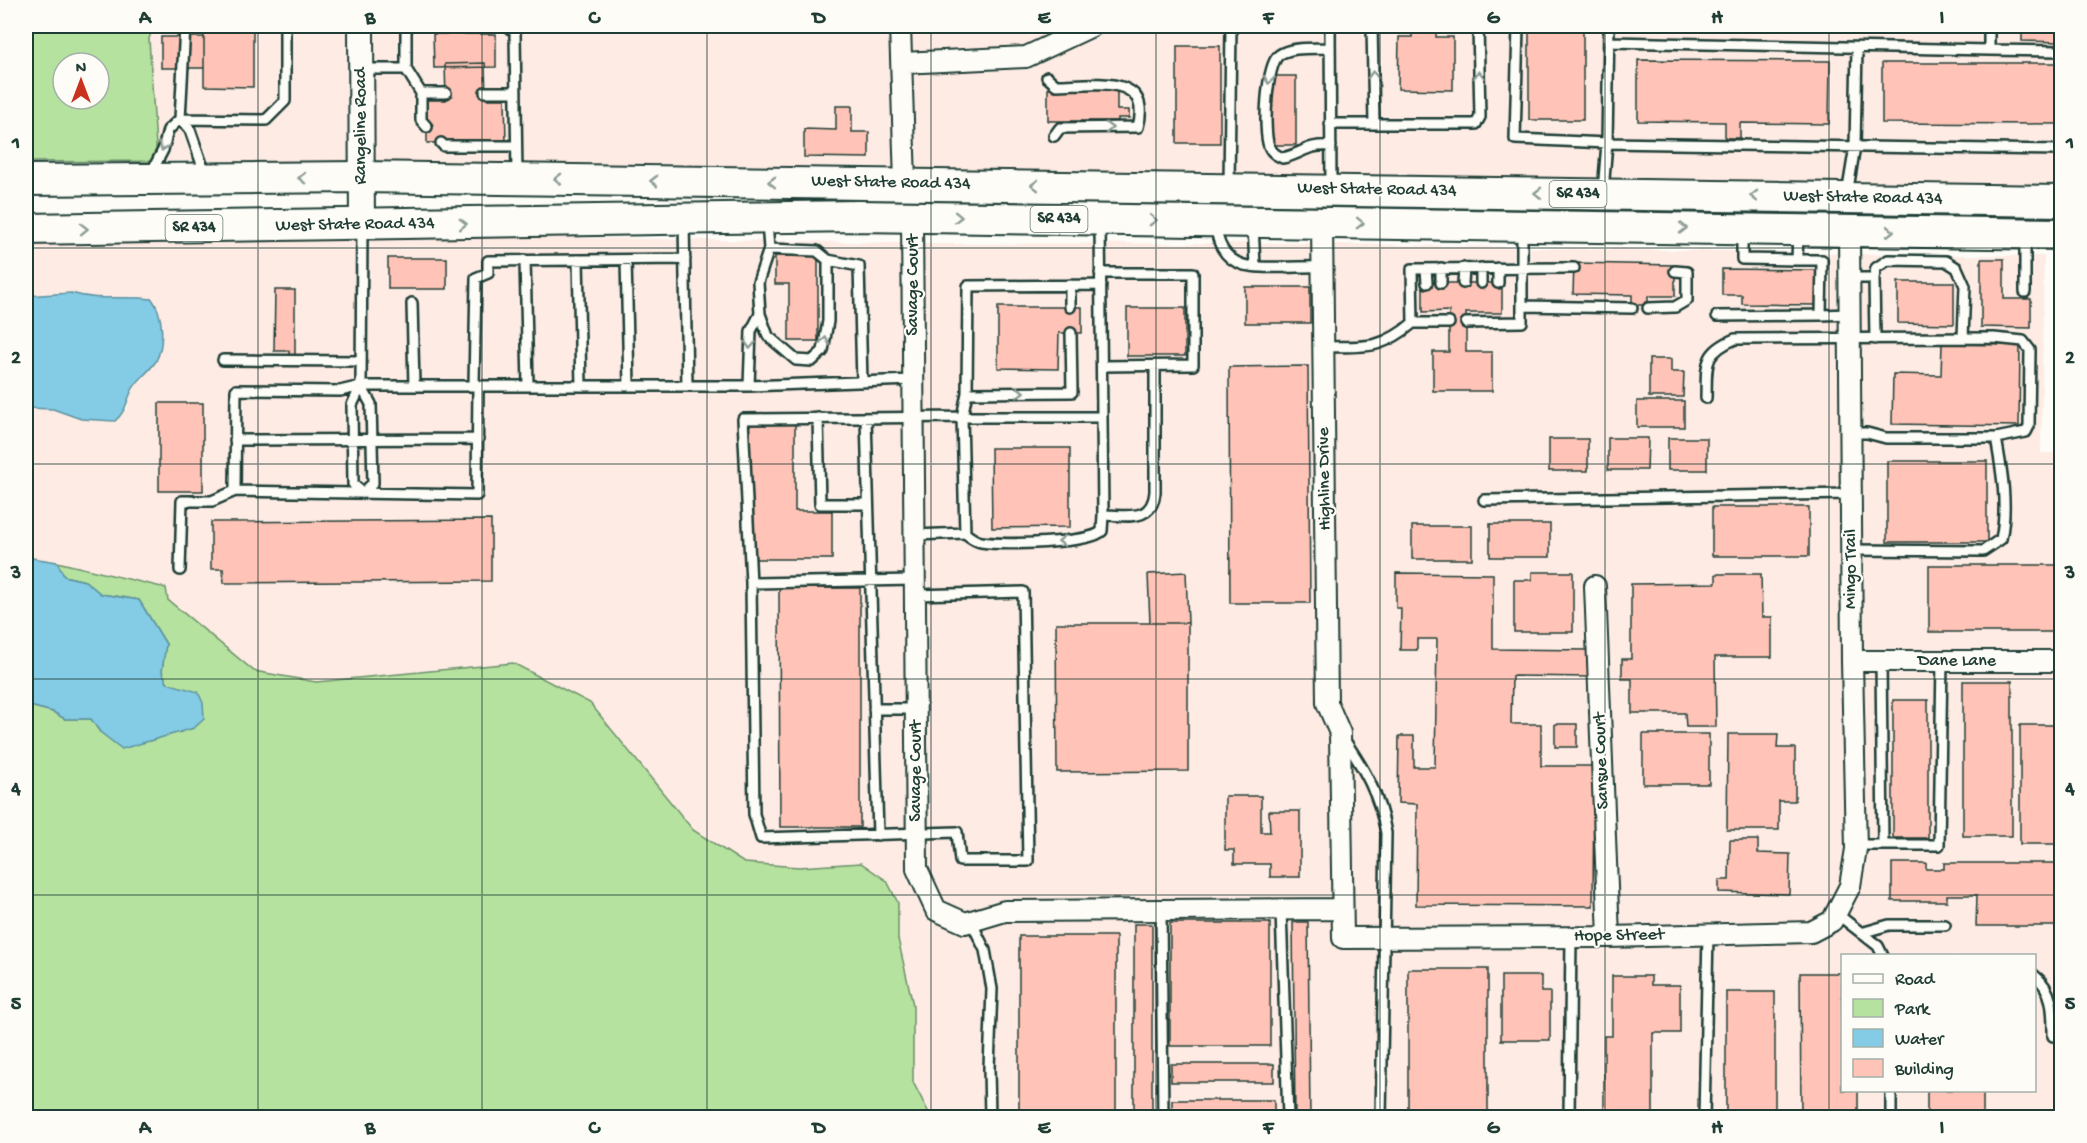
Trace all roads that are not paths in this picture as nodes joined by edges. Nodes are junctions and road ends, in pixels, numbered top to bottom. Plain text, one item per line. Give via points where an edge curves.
1 (185, 26) edge
2 (285, 26) edge
3 (361, 26) edge
4 (406, 26) edge
5 (506, 26) edge
6 (900, 26) edge
7 (1092, 26) edge
8 (1231, 26) edge
9 (1330, 26) edge
10 (1372, 26) edge
11 (1478, 26) edge
12 (1518, 26) edge
13 (1609, 26) edge
14 (1989, 26) edge
15 (1609, 42) junction
16 (1330, 48) junction
17 (1857, 48) junction
18 (1989, 50) junction
19 (2061, 51) edge
20 (902, 63) junction
21 (361, 69) junction
22 (406, 69) junction
23 (1047, 77) dead end
24 (486, 92) dead end
25 (516, 92) junction
26 (421, 93) junction
27 (446, 93) dead end
28 (180, 119) junction
29 (1330, 124) junction
30 (1374, 124) junction
31 (427, 127) dead end
32 (1054, 136) dead end
33 (1607, 143) junction
34 (447, 144) dead end
35 (516, 146) junction
36 (1331, 146) junction
37 (1855, 146) junction
38 (2061, 150) edge
39 (361, 177) junction
40 (207, 178) junction
41 (147, 179) junction
42 (517, 179) junction
43 (26, 180) edge
44 (905, 183) junction
45 (956, 184) junction
46 (1229, 188) junction
47 (1331, 190) junction
48 (1602, 194) junction
49 (1846, 198) junction
50 (1896, 198) junction
51 (2061, 201) edge
52 (858, 216) junction
53 (767, 217) junction
54 (912, 217) junction
55 (684, 219) junction
56 (1100, 219) junction
57 (1216, 221) junction
58 (1253, 222) junction
59 (1322, 222) junction
60 (362, 226) junction
61 (1522, 226) junction
62 (1742, 229) junction
63 (26, 230) edge
64 (1794, 230) junction
65 (1849, 230) junction
66 (2025, 234) junction
67 (2061, 234) edge
68 (1947, 245) junction
69 (769, 249) junction
70 (525, 260) junction
71 (578, 260) junction
72 (626, 260) junction
73 (685, 260) junction
74 (828, 260) junction
75 (1797, 260) junction
76 (1256, 265) junction
77 (1322, 267) junction
78 (1522, 267) junction
79 (1441, 268) junction
80 (1464, 268) junction
81 (1481, 268) junction
82 (1498, 268) junction
83 (1574, 268) dead end
84 (1426, 269) junction
85 (1675, 271) dead end
86 (1100, 273) junction
87 (1850, 278) junction
88 (1874, 278) junction
89 (1427, 283) dead end
90 (1441, 283) dead end
91 (1463, 283) dead end
92 (1481, 283) dead end
93 (1498, 283) dead end
94 (1070, 285) junction
95 (1101, 285) junction
96 (2025, 292) dead end
97 (412, 303) dead end
98 (1522, 306) junction
99 (1070, 308) dead end
100 (1632, 308) dead end
101 (1648, 308) dead end
102 (1441, 311) dead end
103 (1427, 312) dead end
104 (760, 314) junction
105 (1850, 314) junction
106 (1821, 315) junction
107 (1717, 316) dead end
108 (1413, 323) junction
109 (1427, 323) junction
110 (1466, 323) dead end
111 (1071, 333) dead end
112 (1963, 338) junction
113 (1850, 339) junction
114 (1875, 339) junction
115 (1323, 347) junction
116 (223, 360) dead end
117 (361, 361) junction
118 (1102, 366) junction
119 (1155, 366) junction
120 (913, 380) junction
121 (862, 382) junction
122 (476, 385) junction
123 (528, 385) junction
124 (581, 385) junction
125 (629, 385) junction
126 (361, 386) junction
127 (414, 386) junction
128 (687, 386) junction
129 (750, 386) junction
130 (967, 393) junction
131 (1706, 398) dead end
132 (962, 417) junction
133 (1102, 417) junction
134 (818, 418) junction
135 (866, 418) junction
136 (914, 418) junction
137 (1850, 433) junction
138 (1996, 438) junction
139 (478, 439) junction
140 (235, 440) junction
141 (353, 441) junction
142 (372, 441) junction
143 (235, 491) junction
144 (363, 493) junction
145 (1851, 494) junction
146 (1484, 500) dead end
147 (868, 504) junction
148 (1103, 515) junction
149 (965, 533) junction
150 (915, 535) junction
151 (1851, 550) junction
152 (180, 570) dead end
153 (871, 581) junction
154 (751, 583) junction
155 (1595, 586) dead end
156 (915, 587) junction
157 (1881, 661) junction
158 (1942, 661) junction
159 (2061, 661) edge
160 (1852, 662) junction
161 (874, 709) junction
162 (916, 709) junction
163 (1340, 733) junction
164 (917, 834) junction
165 (878, 835) junction
166 (1856, 845) junction
167 (1883, 845) junction
168 (1342, 909) junction
169 (1838, 909) junction
170 (1161, 910) junction
171 (1281, 910) junction
172 (971, 921) junction
173 (1945, 925) dead end
174 (1861, 933) junction
175 (1708, 934) junction
176 (1385, 937) junction
177 (1571, 937) junction
178 (1609, 937) junction
179 (1882, 954) edge
180 (2036, 976) edge
181 (2053, 1036) dead end
182 (1891, 1092) edge
183 (990, 1118) edge
184 (1163, 1118) edge
185 (1288, 1118) edge
186 (1381, 1118) edge
187 (1569, 1118) edge
188 (1704, 1118) edge
189 (1891, 1118) edge

1 - 28 lane
2 - 28 lane via 285,101 266,120
3 - 21 street, Rangeline Road
4 - 22 lane
5 - 25 lane via 515,32
6 - 20 street
7 - 20 street via 1033,56
8 - 46 lane
9 - 16 lane
30 -> 10 lane
30 -> 11 lane via 1476,124 1480,117
12 - 33 lane via 1515,139
13 - 15 lane
14 - 18 lane
15 - 17 lane
15 - 33 lane
16 - 29 lane
16 -> 36 lane via 1280,54 1269,75 1267,106 1268,144 1274,153 1282,158 1316,144
17 - 18 lane
17 - 37 lane
18 - 19 lane
20 - 44 street
21 - 22 lane
21 - 39 street, Rangeline Road
22 - 26 lane
32 -> 23 lane via 1060,128 1138,127 1141,114 1136,94 1124,85 1056,85
24 - 25 lane
25 - 35 lane
26 - 27 lane
26 - 31 lane via 421,120
28 - 40 lane via 190,130
28 -> 41 lane via 168,130 164,150
29 - 30 lane
29 - 36 lane
33 - 37 lane
33 - 48 lane
34 - 35 lane
35 - 42 lane
36 - 47 lane
37 - 38 lane
37 - 49 lane
39 -> 40 main road, SR 434
39 - 42 main road, SR 434
39 - 60 street, Rangeline Road
40 - 41 main road, SR 434
41 - 43 main road, SR 434
44 -> 42 main road, West State Road 434 / SR 434
44 - 45 main road, West State Road 434 / SR 434
44 - 52 main road via 886,202
46 -> 45 main road, West State Road 434 / SR 434
45 - 54 main road via 927,201
46 - 47 main road, West State Road 434 / SR 434
48 -> 47 main road, West State Road 434 / SR 434
49 -> 48 main road, West State Road 434 / SR 434
49 - 50 main road, West State Road 434 / SR 434
49 - 64 main road via 1826,214
50 - 51 main road, West State Road 434 / SR 434
50 - 65 main road via 1863,216
52 - 53 main road, SR 434
52 - 54 main road, West State Road 434 / SR 434
53 - 55 main road, SR 434
53 - 69 lane
54 -> 56 main road, West State Road 434 / SR 434
54 - 120 street, Savage Court
60 -> 55 main road, West State Road 434 / SR 434
55 - 73 lane
56 -> 57 main road, West State Road 434 / SR 434
56 - 86 lane
57 - 58 main road, West State Road 434 / SR 434
57 - 76 lane via 1217,238 1225,254 1242,265
58 - 59 main road, West State Road 434 / SR 434
58 - 76 lane
59 -> 61 main road, West State Road 434 / SR 434
59 - 77 street, Highline Drive
63 -> 60 main road, West State Road 434 / SR 434
60 - 117 lane
61 -> 62 main road, West State Road 434 / SR 434
61 - 78 lane
62 - 64 main road, West State Road 434 / SR 434
62 - 75 lane via 1742,259
64 - 65 main road, West State Road 434 / SR 434
64 - 75 lane
65 -> 68 main road, West State Road 434 / SR 434
65 - 87 street, Mingo Trail
66 - 67 main road, West State Road 434 / SR 434
66 - 68 main road, West State Road 434 / SR 434
66 - 96 lane
68 - 88 lane via 1888,260 1876,268
68 - 112 lane via 1965,286
69 - 74 lane via 817,250
69 - 104 lane via 758,282
70 - 71 lane
70 - 122 lane via 488,261 488,273 476,278
70 - 123 lane
71 - 72 lane
71 - 124 lane
72 - 73 lane
72 - 125 lane
73 - 128 lane
104 -> 74 lane via 768,336 784,351 796,360 812,361 824,351
74 - 121 lane via 860,266
75 - 106 lane via 1822,260
76 - 77 lane
77 - 115 street, Highline Drive
78 - 82 lane
78 - 83 lane
78 - 98 lane
79 - 80 lane
79 - 84 lane
79 - 90 lane
80 - 81 lane
80 - 91 lane
81 - 82 lane
81 - 92 lane
82 - 93 lane
84 - 89 lane
84 - 108 lane via 1412,269
85 - 101 lane via 1687,272 1688,300 1674,307
86 - 95 lane
86 - 119 lane via 1193,273 1193,366
87 - 88 lane
87 - 105 street, Mingo Trail
88 - 114 lane
94 - 95 lane
94 - 99 lane
94 - 130 lane via 968,286
95 - 118 lane
97 - 127 lane
98 - 100 lane
98 - 110 lane via 1522,322 1482,318
102 - 109 lane via 1445,323
103 - 109 lane
104 -> 129 lane via 750,331
105 - 106 lane
105 - 113 street, Mingo Trail
106 - 107 lane
108 - 109 lane
108 - 115 lane via 1393,340 1371,346
130 -> 111 lane via 1072,392
112 - 114 lane
112 - 138 lane via 2023,341 2030,350 2029,426 2026,432
113 - 114 lane
113 - 131 lane via 1735,339 1713,351 1707,362
113 - 137 street, Mingo Trail
115 - 163 street, Highline Drive via 1327,703
116 - 117 lane
117 - 126 lane
118 - 119 lane
118 - 133 lane
119 - 148 lane via 1153,507 1142,514
120 - 121 lane
120 - 136 street, Savage Court
121 - 129 lane
122 - 123 lane
122 - 127 lane
122 - 139 lane
123 - 124 lane
124 - 125 lane
125 - 128 lane
126 - 127 lane
126 - 140 lane via 340,391 236,390
126 - 141 lane via 352,405
126 - 142 lane via 371,404
128 - 129 lane
130 - 132 lane
132 - 133 lane
132 - 136 lane
132 - 149 lane
133 - 148 lane
134 - 135 lane
134 - 147 lane via 820,504
134 - 154 lane via 743,419
135 - 136 lane
135 - 147 lane
136 - 150 street, Savage Court
137 - 138 lane via 1886,438
137 - 145 street, Mingo Trail
138 - 151 lane via 2005,522 2001,539 1992,547 1983,551
139 - 142 lane
139 - 144 lane via 477,495
140 - 141 lane
140 - 143 lane
141 - 142 lane
141 - 144 lane via 354,484
142 - 144 lane via 373,483
143 - 144 lane
143 - 152 lane via 212,501 182,501
145 - 146 lane
145 - 151 street, Mingo Trail
147 - 153 lane
148 -> 149 lane via 1098,535 1078,541 981,542
149 - 150 lane
150 - 156 street, Savage Court
151 - 160 street, Mingo Trail
153 - 154 lane
153 - 156 lane
153 - 161 lane
154 - 165 lane via 754,814 761,838
155 - 178 street, Sansue Court
156 - 162 street, Savage Court
156 - 164 lane via 1023,592 1028,861 960,861 957,832
157 - 158 street, Dane Lane
157 - 160 street, Dane Lane
157 - 167 lane
158 - 159 street, Dane Lane
158 - 167 lane via 1939,845
160 - 166 street, Mingo Trail
161 - 162 lane
161 - 165 lane
162 - 164 street, Savage Court
163 - 168 street, Hope Street
163 - 176 lane via 1369,775 1382,812 1386,833
164 - 165 lane
164 - 172 street, Savage Court via 917,869 936,910 965,923
166 - 167 lane
166 - 169 street, Mingo Trail via 1850,886
168 - 171 street
168 - 176 street, Hope Street via 1343,938
169 - 174 lane
169 - 175 street, Hope Street via 1832,921 1811,932
170 - 171 street
170 - 172 street via 1005,911
170 - 184 lane
171 - 185 lane
172 - 183 lane via 985,950 992,989
173 - 174 lane via 1889,925
174 - 179 lane
175 - 178 street, Hope Street
175 - 188 lane
176 - 177 street, Hope Street
176 - 186 lane
177 - 178 street, Hope Street
177 - 187 lane
180 - 181 lane via 2046,984 2053,1010
182 - 189 lane

